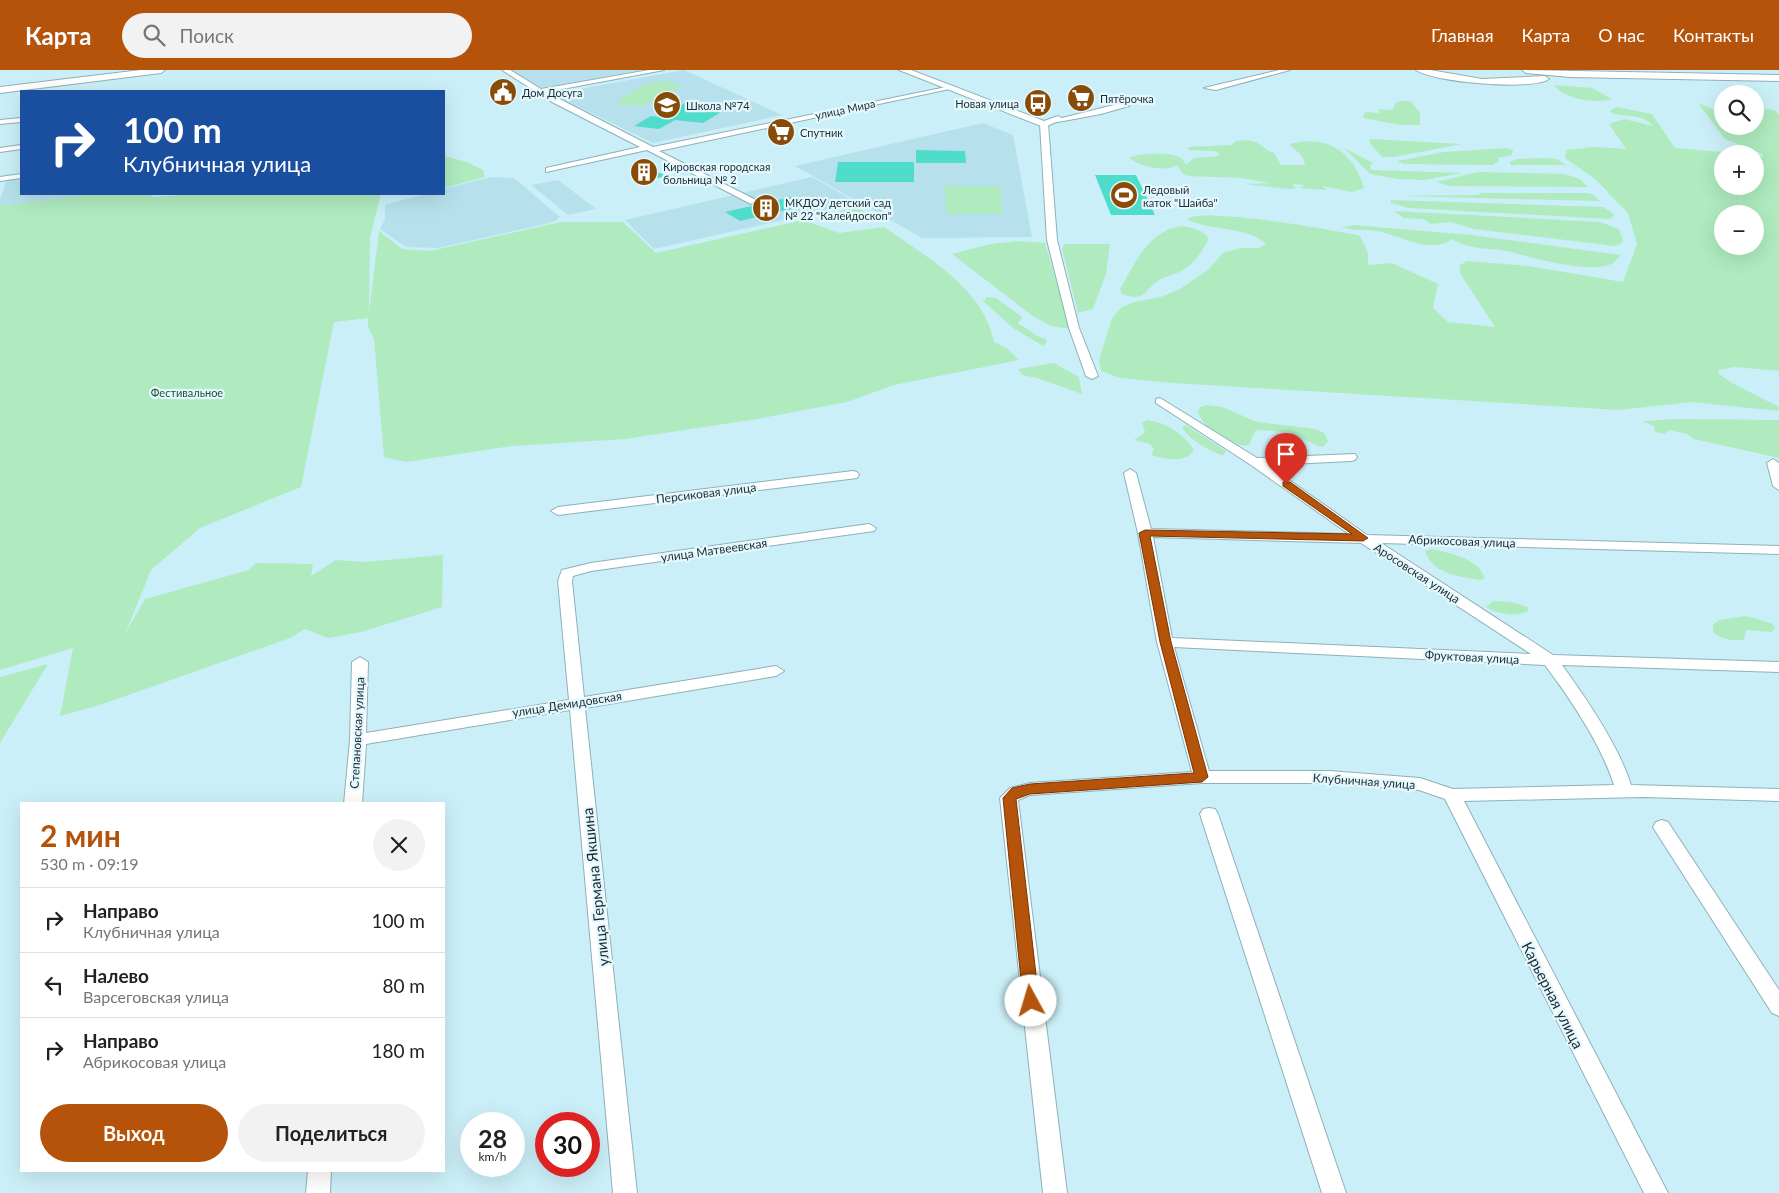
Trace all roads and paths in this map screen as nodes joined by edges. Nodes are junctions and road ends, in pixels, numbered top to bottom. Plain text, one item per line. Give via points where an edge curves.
1 (161, 70) edge
2 (505, 70) edge
3 (661, 70) edge
4 (903, 70) edge
5 (923, 70) edge
6 (1288, 70) edge
7 (1420, 70) edge
8 (1526, 70) edge
9 (1570, 74) junction
10 (1779, 78) edge
11 (951, 88) junction
12 (1207, 88) dead end
13 (0, 90) edge
14 (539, 92) junction
15 (1126, 104) dead end
16 (20, 120) edge
17 (1058, 120) junction
18 (0, 122) edge
19 (1044, 124) junction
20 (20, 147) edge
21 (649, 149) junction
22 (0, 150) edge
23 (549, 170) dead end
24 (20, 176) edge
25 (0, 179) edge
26 (751, 201) dead end
27 (1092, 376) dead end
28 (1160, 401) dead end
29 (1351, 456) dead end
30 (1255, 462) junction
31 (1773, 463) dead end
32 (1130, 473) dead end
33 (853, 475) dead end
34 (1779, 486) edge
35 (558, 511) dead end
36 (869, 528) dead end
37 (1145, 533) junction
38 (1363, 538) junction
39 (1779, 550) edge
40 (565, 581) joint
41 (1165, 642) junction
42 (1550, 660) junction
43 (360, 662) dead end
44 (1779, 667) edge
45 (776, 671) dead end
46 (576, 702) junction
47 (358, 740) junction
48 (1202, 777) junction
49 (1624, 791) junction
50 (1779, 795) edge
51 (1452, 796) junction
52 (353, 802) edge
53 (1209, 814) dead end
54 (1662, 827) dead end
55 (1779, 1007) edge
56 (320, 1172) edge
57 (318, 1193) edge
58 (626, 1193) edge
59 (1055, 1193) edge
60 (1334, 1193) edge
61 (1656, 1193) edge

1 - 13 street
2 - 14 street
3 - 14 street
4 - 11 street
5 - 17 street
6 - 12 street
7 - 9 street via 1487,83 1522,82
8 - 9 street
9 - 10 street
11 - 19 street
11 - 21 street, улица Мира
14 - 21 street
15 - 17 street via 1086,116
16 - 18 street
17 - 19 street
19 - 27 street via 1052,240 1074,328
20 - 22 street
21 - 23 street, улица Мира
21 - 26 street
24 - 25 street
28 - 30 street, Аросовская улица
29 - 30 street
30 - 38 street, Аросовская улица
31 - 34 street
32 - 37 street
33 - 35 street, Персиковая улица
36 - 40 street, улица Матвеевская via 592,567 567,573
37 - 38 street, Абрикосовая улица
37 - 41 street
38 - 39 street, Абрикосовая улица
38 - 42 street, Аросовская улица
40 - 46 street, улица Германа Якшина
41 - 42 street, Фруктовая улица
41 - 48 street
42 - 44 street, Фруктовая улица
42 - 49 street, Аросовская улица via 1572,690 1617,768
43 - 47 street, Степановская улица
45 - 46 street, улица Демидовская
46 - 47 street, улица Демидовская
46 - 58 street, улица Германа Якшина
47 - 52 street, Степановская улица
48 - 51 street, Клубничная улица via 1329,777 1420,784
48 - 59 street, Клубничная улица via 1030,789 1016,792 1009,798
49 - 50 street, Клубничная улица
49 - 51 street, Клубничная улица
51 - 61 street, Карьерная улица
53 - 60 street
54 - 55 street
56 - 57 street

